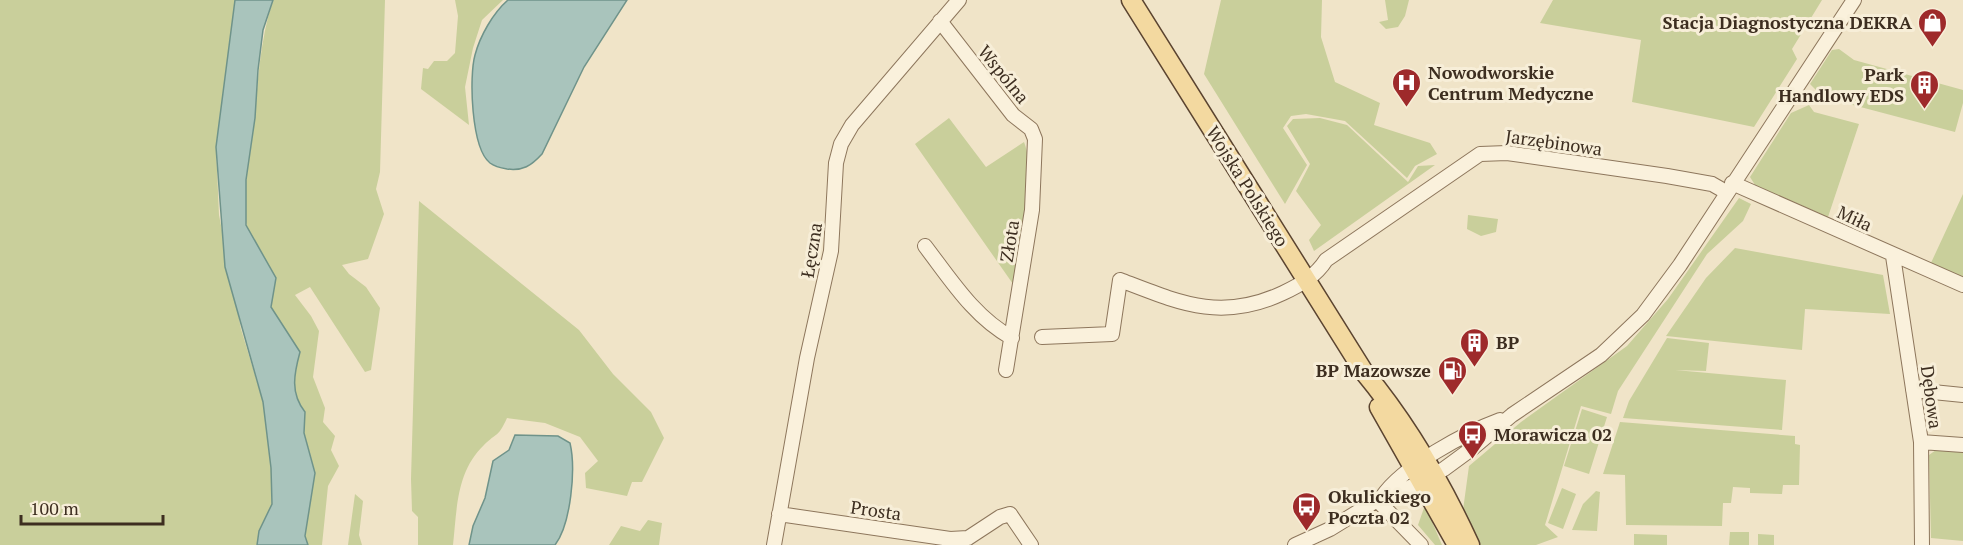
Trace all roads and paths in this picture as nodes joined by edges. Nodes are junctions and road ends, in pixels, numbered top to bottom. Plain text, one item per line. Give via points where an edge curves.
1 (959, 0) edge
2 (1131, 0) edge
3 (1854, 0) edge
4 (940, 21) junction
5 (1035, 149) joint
6 (1729, 187) junction
7 (925, 246) dead end
8 (1893, 256) junction
9 (1306, 279) junction
10 (1960, 282) edge
11 (1012, 338) junction
12 (1042, 338) dead end
13 (1006, 370) dead end
14 (1913, 390) junction
15 (1963, 395) edge
16 (1921, 442) junction
17 (1963, 445) edge
18 (1424, 471) junction
19 (1379, 499) junction
20 (779, 514) junction
21 (970, 542) edge
22 (774, 545) edge
23 (1030, 545) edge
24 (1295, 545) edge
25 (1421, 545) edge
26 (1457, 545) edge
27 (1470, 545) edge
28 (1922, 545) edge

1 - 4 street, Łęczna
2 - 9 main road, Wojska Polskiego
3 - 6 street
4 - 5 street, Wspólna via 1013,116 1031,129
4 - 20 street, Łęczna via 852,125 841,144 836,163 831,251
5 - 11 street, Złota via 1032,210
6 - 8 street, Miła
6 - 9 street, Jarzębinowa via 1507,153 1480,154 1326,260 1318,272
6 - 18 street via 1643,315 1601,355 1512,415 1474,447
7 - 11 street via 971,306 990,326
8 - 10 street, Miła
8 - 14 street, Dębowa
9 - 12 street, Jarzębinowa via 1260,304 1225,310 1187,305 1120,280 1112,333
9 - 18 main road, Wojska Polskiego via 1364,372 1391,405
11 - 13 street, Złota
14 - 15 street
14 - 16 street, Dębowa
16 - 17 street
16 - 28 street, Dębowa
18 - 19 street via 1398,480
18 - 26 main road, Wojska Polskiego
18 - 27 main road, Wojska Polskiego
19 - 24 street
19 - 25 street
20 - 21 street, Prosta
20 - 22 street, Łęczna
21 - 23 street via 1000,517 1010,514

